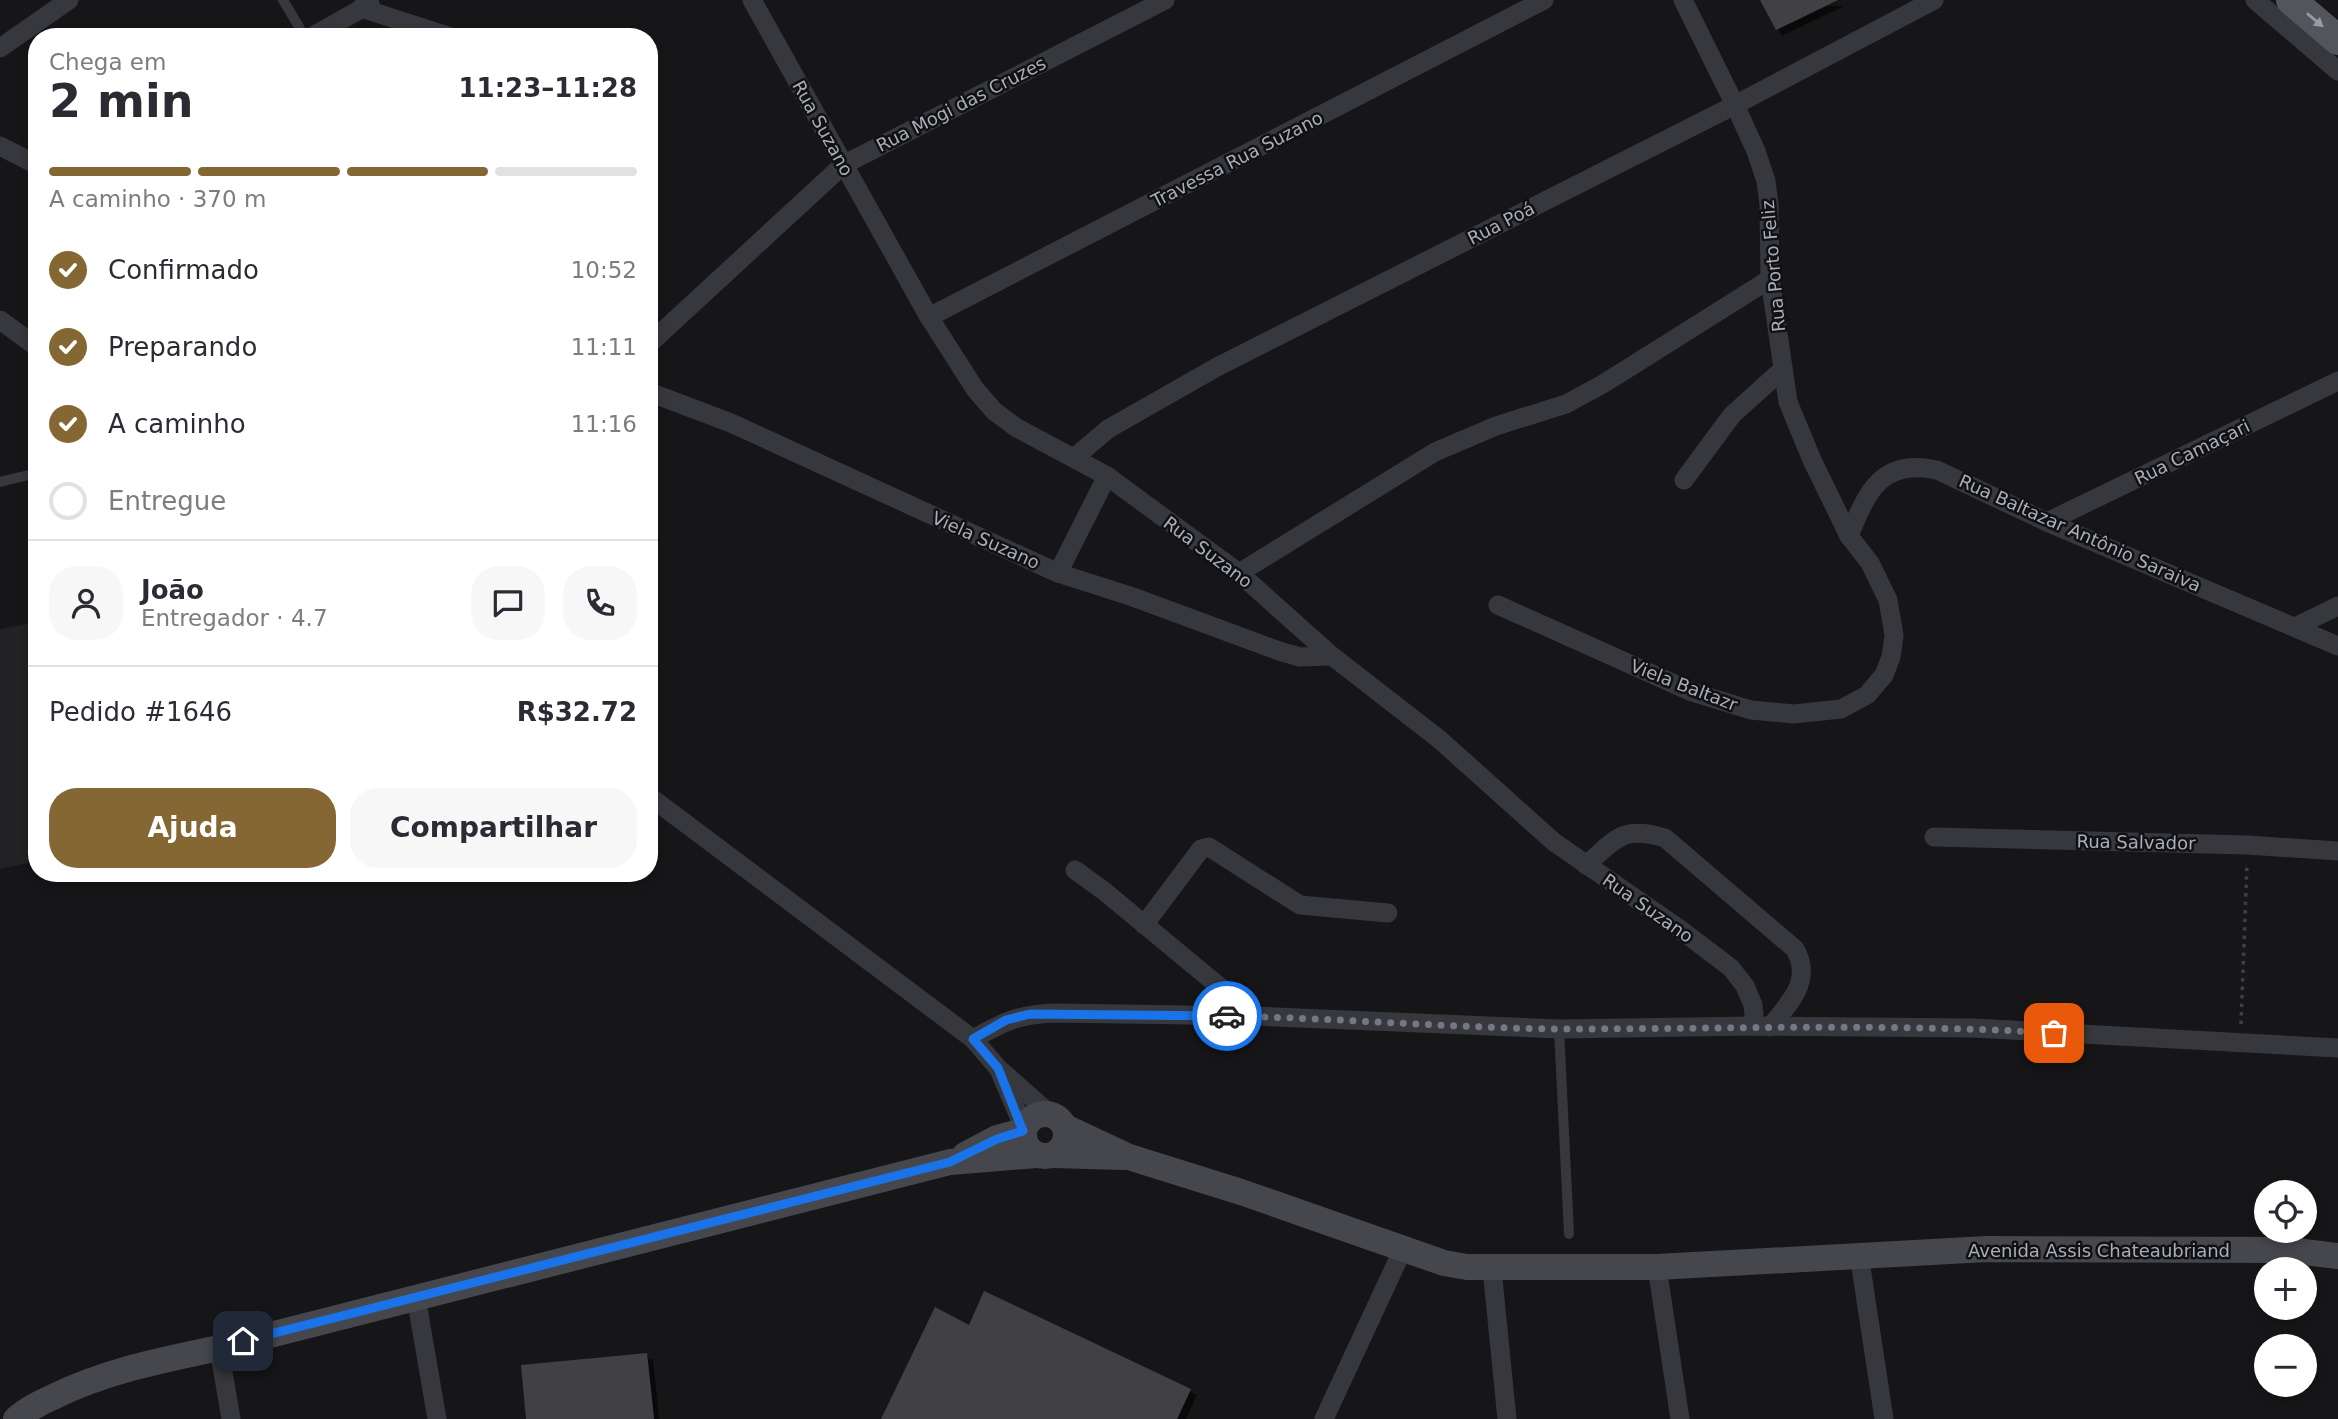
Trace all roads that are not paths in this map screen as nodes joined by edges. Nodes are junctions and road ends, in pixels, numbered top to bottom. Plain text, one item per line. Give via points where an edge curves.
1 (69, 0) edge
2 (283, 0) edge
3 (752, 0) edge
4 (1164, 0) edge
5 (1544, 0) edge
6 (1683, 0) edge
7 (1934, 0) edge
8 (2255, 0) edge
9 (2291, 0) edge
10 (369, 4) edge
11 (29, 28) edge
12 (300, 28) edge
13 (327, 28) edge
14 (429, 28) edge
15 (28, 29) edge
16 (2338, 40) edge
17 (0, 48) edge
18 (2338, 71) edge
19 (1735, 105) junction
20 (0, 146) edge
21 (28, 160) edge
22 (843, 165) junction
23 (1770, 279) junction
24 (929, 317) junction
25 (0, 320) edge
26 (658, 336) edge
27 (28, 340) edge
28 (1783, 369) junction
29 (2338, 381) edge
30 (658, 395) edge
31 (1075, 457) junction
32 (28, 475) edge
33 (1107, 476) junction
34 (1684, 480) dead end
35 (0, 482) edge
36 (2047, 522) junction
37 (1849, 536) junction
38 (1058, 573) junction
39 (1239, 573) junction
40 (1498, 605) dead end
41 (2338, 607) edge
42 (2295, 627) junction
43 (2338, 646) edge
44 (1332, 656) junction
45 (658, 803) edge
46 (1934, 837) dead end
47 (2338, 851) edge
48 (1586, 865) junction
49 (1075, 870) dead end
50 (1388, 912) dead end
51 (1144, 925) junction
52 (1255, 1016) junction
53 (1763, 1026) junction
54 (1559, 1029) junction
55 (973, 1039) junction
56 (2338, 1048) edge
57 (998, 1068) junction
58 (1058, 1120) junction
59 (1024, 1130) junction
60 (1045, 1155) junction
61 (1129, 1157) junction
62 (950, 1162) junction
63 (1569, 1234) dead end
64 (1403, 1249) junction
65 (1859, 1254) junction
66 (2338, 1256) edge
67 (1657, 1268) junction
68 (1492, 1269) junction
69 (416, 1297) junction
70 (219, 1348) junction
71 (23, 1416) edge
72 (231, 1419) edge
73 (437, 1419) edge
74 (1324, 1419) edge
75 (1507, 1419) edge
76 (1680, 1419) edge
77 (1884, 1419) edge

1 - 11 street
2 - 12 lane
3 - 22 street, Rua Suzano
4 - 22 street, Rua Mogi das Cruzes
5 - 24 street, Travessa Rua Suzano
6 - 19 street, Rua Porto Feliz
7 - 19 street, Rua Poá
8 - 18 street
9 -> 16 main road
10 - 13 street
10 - 14 street
15 - 17 street
19 - 23 street, Rua Porto Feliz via 1766,181
19 - 31 street, Rua Poá via 1217,367 1108,429
20 - 21 street
22 - 24 street, Rua Suzano
22 - 26 street, Rua Mogi das Cruzes
23 - 28 street, Rua Porto Feliz
23 - 39 street via 1603,384 1566,404 1435,452
24 - 31 street, Rua Suzano via 994,411
25 - 27 street
28 - 34 street via 1732,415
28 - 37 street, Rua Porto Feliz via 1788,402
29 - 36 street, Rua Camaçari
30 - 38 street, Viela Suzano via 731,423
31 - 33 street, Rua Suzano
32 - 35 lane
33 - 38 street
33 - 39 street, Rua Suzano
36 - 37 street, Rua Baltazar Antônio Saraiva via 1920,466 1886,474 1872,488
36 - 42 street, Rua Baltazar Antônio Saraiva
37 - 40 street, Viela Baltazr via 1870,563 1888,600 1894,635 1884,675 1867,695 1841,709 1794,714 1751,710 1692,692
38 - 44 street, Viela Suzano via 1279,651 1300,657
39 - 44 street, Rua Suzano
41 - 42 street
42 - 43 street, Rua Baltazar Antônio Saraiva
44 - 48 street, Rua Suzano via 1439,739
45 - 55 street
46 - 47 street, Rua Salvador
48 - 53 street, Rua Suzano via 1731,968 1745,986
48 - 53 street via 1620,836 1650,833 1665,838 1795,948 1802,982 1797,993
49 - 51 street
50 - 51 street via 1300,905 1209,847 1200,849
51 - 52 street
52 - 54 street
52 - 55 street via 1030,1014 1006,1020
53 - 54 street
53 - 56 street via 1974,1028
54 - 63 lane
55 - 57 street
57 - 58 street
57 - 59 street
58 - 59 main road via 1037,1114
58 - 60 main road via 1065,1140 1058,1151
58 - 61 main road
59 - 60 main road via 1028,1148
59 - 62 main road
60 - 61 main road
60 - 62 main road
61 - 64 main road, Avenida Assis Chateaubriand
62 - 69 main road
64 - 68 main road, Avenida Assis Chateaubriand via 1444,1263
64 - 74 street
65 - 66 main road, Avenida Assis Chateaubriand via 2000,1249 2288,1250
65 - 67 main road, Avenida Assis Chateaubriand
65 - 77 street
67 - 68 main road, Avenida Assis Chateaubriand
67 - 76 street
68 - 75 street
69 - 70 main road
69 - 73 street
70 - 71 main road via 84,1382
70 - 72 street

